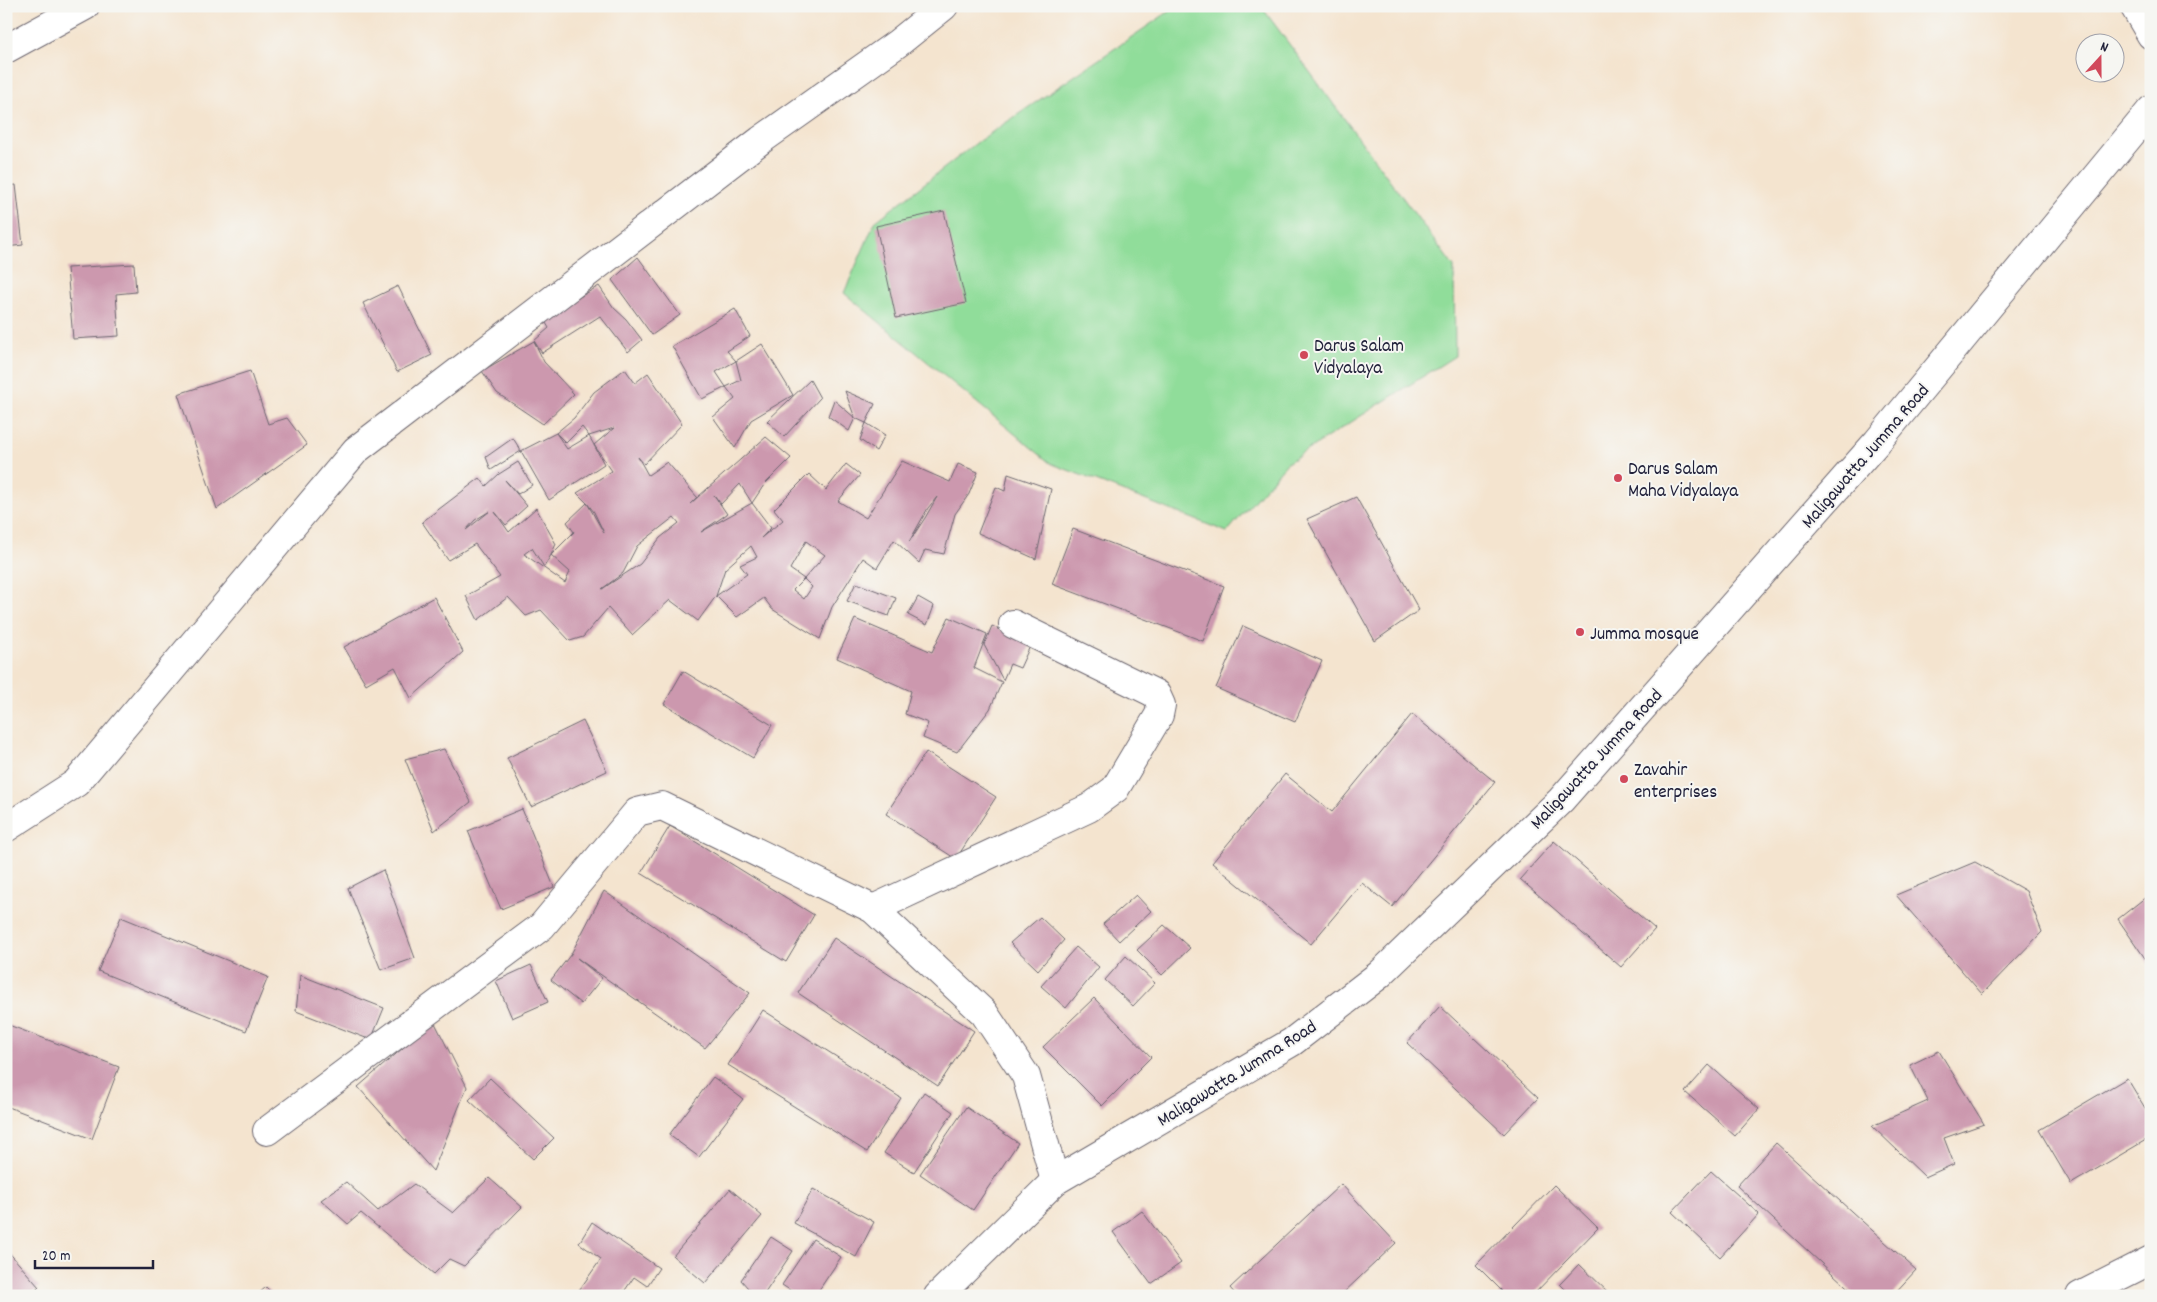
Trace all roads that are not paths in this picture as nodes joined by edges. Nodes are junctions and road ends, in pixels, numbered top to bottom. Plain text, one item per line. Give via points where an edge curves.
1 (85, 6) edge
2 (944, 6) edge
3 (2134, 6) edge
4 (2151, 35) edge
5 (6, 49) edge
6 (2151, 110) edge
7 (1013, 624) dead end
8 (6, 828) edge
9 (873, 909) junction
10 (267, 1131) dead end
11 (1055, 1181) junction
12 (2151, 1260) edge
13 (938, 1296) edge
14 (2080, 1296) edge

1 - 5 main road
2 - 8 main road via 898,43 762,140 356,450 76,783
3 - 4 main road
6 - 11 main road, Maligawatta Jumma Road via 1877,442 1561,800 1380,975 1292,1042
7 - 9 main road via 1156,694 1161,705 1159,715 1115,789 1089,808
9 - 10 main road via 662,806 637,812 542,926
9 - 11 main road via 989,1020 1026,1076
11 - 13 main road, Maligawatta Jumma Road
12 - 14 main road

